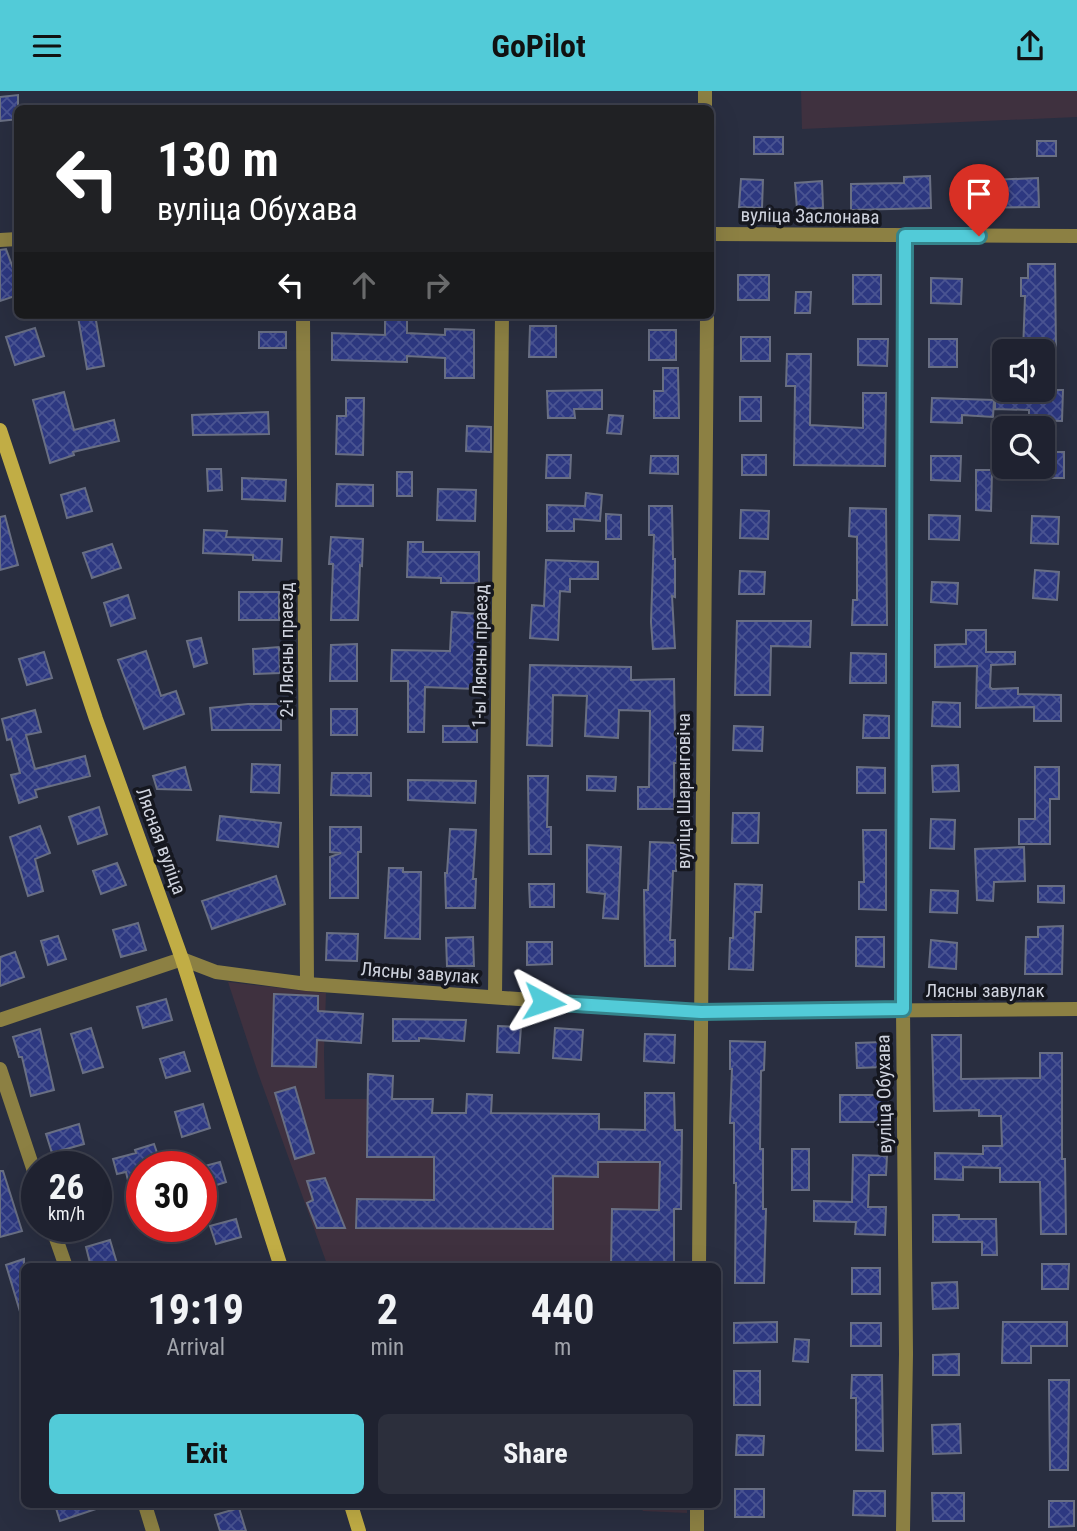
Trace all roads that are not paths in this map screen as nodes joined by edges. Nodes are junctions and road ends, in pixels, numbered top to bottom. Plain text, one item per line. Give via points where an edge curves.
1 (714, 234) edge
2 (905, 236) junction
3 (1077, 236) edge
4 (303, 319) edge
5 (502, 319) edge
6 (706, 319) edge
7 (0, 430) edge
8 (4, 456) edge
9 (183, 959) junction
10 (307, 984) junction
11 (495, 997) junction
12 (903, 1009) junction
13 (1077, 1009) edge
14 (701, 1012) junction
15 (0, 1020) edge
16 (0, 1069) edge
17 (27, 1151) edge
18 (57, 1242) edge
19 (65, 1263) edge
20 (280, 1263) edge
21 (699, 1263) edge
22 (146, 1508) edge
23 (352, 1508) edge
24 (697, 1508) edge
25 (153, 1531) edge
26 (359, 1531) edge
27 (697, 1531) edge
28 (903, 1531) edge

1 - 2 street, вуліца Заслонава
2 - 3 street, вуліца Заслонава
2 - 12 street, вуліца Обухава
4 - 10 street, 2-і Лясны праезд
5 - 11 street, 1-ы Лясны праезд
6 - 14 street, вуліца Шаранговіча
7 - 8 main road, Лясная вуліца
8 - 9 main road, Лясная вуліца
9 - 10 street, Лясны завулак via 216,972
9 - 15 street
9 - 20 main road, Лясная вуліца
10 - 11 street, Лясны завулак
11 - 14 street, Лясны завулак
12 - 13 street, Лясны завулак
12 - 14 street, Лясны завулак
12 - 28 street, вуліца Обухава
14 - 21 street, вуліца Шаранговіча
16 - 17 street
18 - 19 street
22 - 25 street
23 - 26 main road
24 - 27 street

